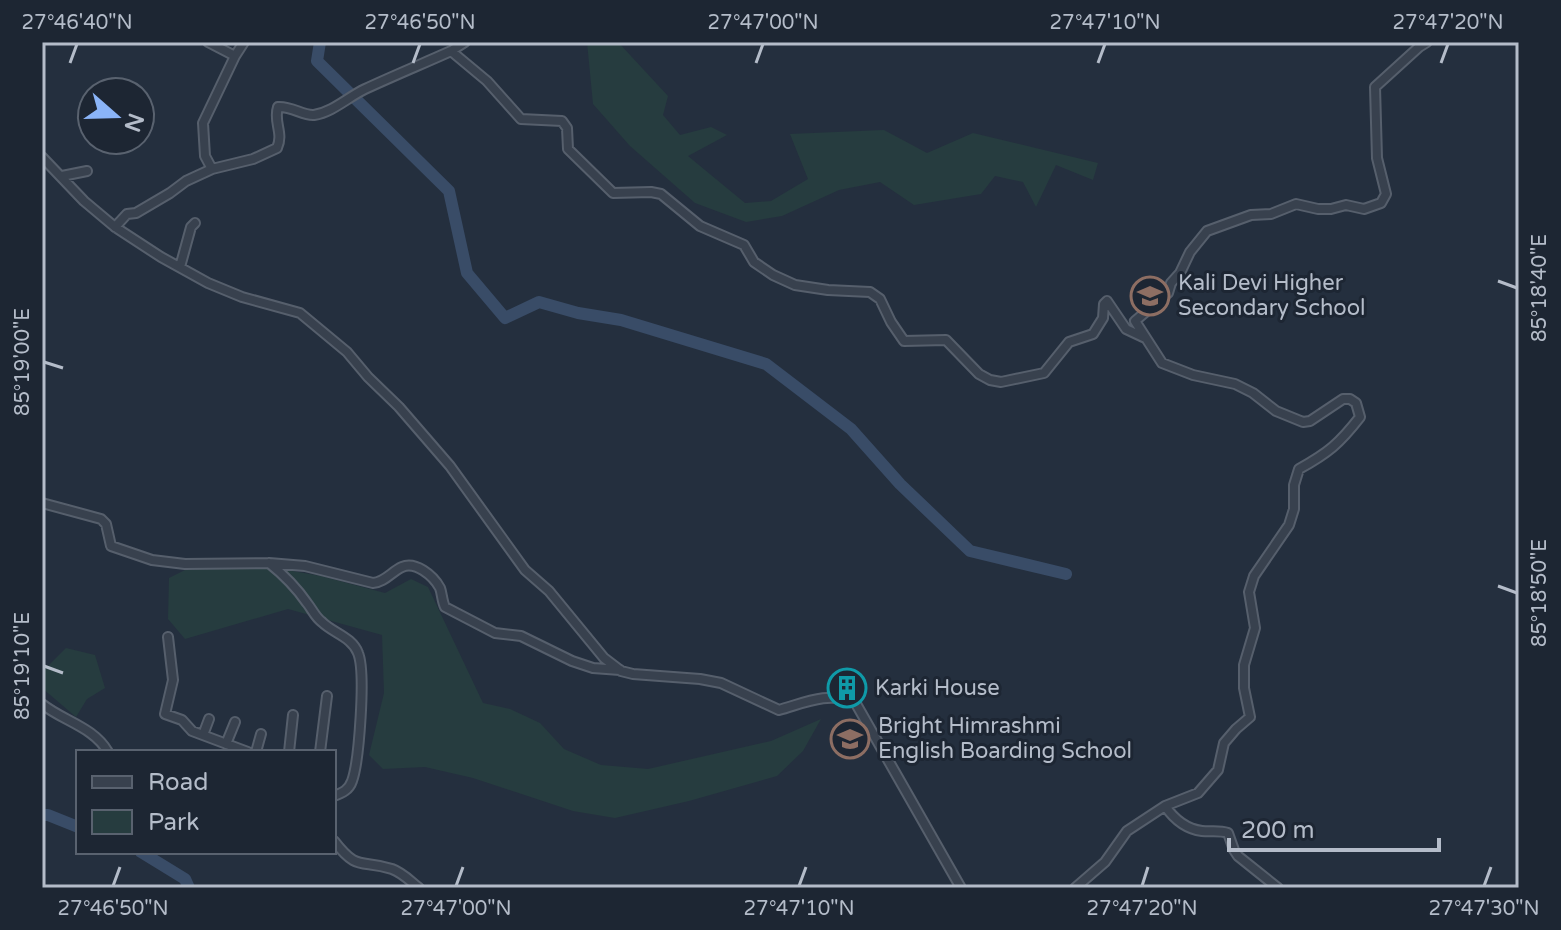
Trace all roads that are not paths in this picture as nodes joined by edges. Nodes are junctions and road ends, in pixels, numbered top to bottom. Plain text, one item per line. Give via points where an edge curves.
1 (208, 42) edge
2 (244, 42) edge
3 (465, 42) edge
4 (1427, 42) edge
5 (451, 51) junction
6 (235, 56) junction
7 (42, 157) edge
8 (212, 169) junction
9 (87, 171) dead end
10 (62, 176) junction
11 (195, 223) dead end
12 (115, 227) junction
13 (180, 267) junction
14 (1145, 338) junction
15 (42, 503) edge
16 (269, 563) junction
17 (168, 637) dead end
18 (621, 671) junction
19 (327, 696) dead end
20 (42, 704) edge
21 (190, 715) dead end
22 (293, 715) dead end
23 (209, 719) dead end
24 (235, 722) dead end
25 (186, 726) junction
26 (261, 734) dead end
27 (203, 735) junction
28 (226, 744) junction
29 (106, 750) edge
30 (242, 750) edge
31 (257, 750) edge
32 (289, 750) edge
33 (320, 750) edge
34 (336, 795) edge
35 (1165, 806) junction
36 (336, 843) edge
37 (419, 888) edge
38 (961, 888) edge
39 (1075, 888) edge
40 (1278, 888) edge

1 - 6 street
2 - 6 street
3 - 5 street
4 - 14 street via 1375,87 1377,158 1386,194 1381,203 1364,209 1296,204 1207,231 1168,293 1135,321
5 - 8 street via 315,115 278,107 277,148
5 - 14 street via 521,119 562,121 568,149 613,193 661,194 700,226 744,245 754,262 795,285 870,292 880,299 904,341 946,340 990,380 1044,373 1069,342 1093,334 1107,301 1126,329
6 - 8 street via 203,123 205,156
7 - 10 street
8 - 12 street via 127,214
9 - 10 street
10 - 12 street
11 - 13 street
12 - 13 street
13 - 18 street via 242,297 300,313 347,352 450,466 525,570
14 - 35 street via 1162,363 1235,384 1303,422 1343,399 1356,403 1360,417 1324,456 1299,469 1289,525 1254,576 1249,592 1255,628 1244,665 1250,717 1224,743 1218,770 1198,793
15 - 16 street via 101,519 111,546 152,560
16 - 18 street via 373,583 405,565 414,566 440,587 445,607 475,623 495,633 521,636 593,668
16 - 34 street via 317,619 358,651 362,682 353,781
17 - 25 street via 173,680 165,714
18 - 38 street via 721,683 779,710 819,698 840,696 855,702
19 - 33 street
20 - 29 street via 98,739
21 - 25 street
22 - 32 street
23 - 27 street
24 - 28 street
25 - 27 street
26 - 31 street
27 - 28 street
28 - 30 street
35 - 39 street via 1127,831 1105,862
35 - 40 street via 1182,825 1228,833 1238,856
36 - 37 street via 351,860 390,869

